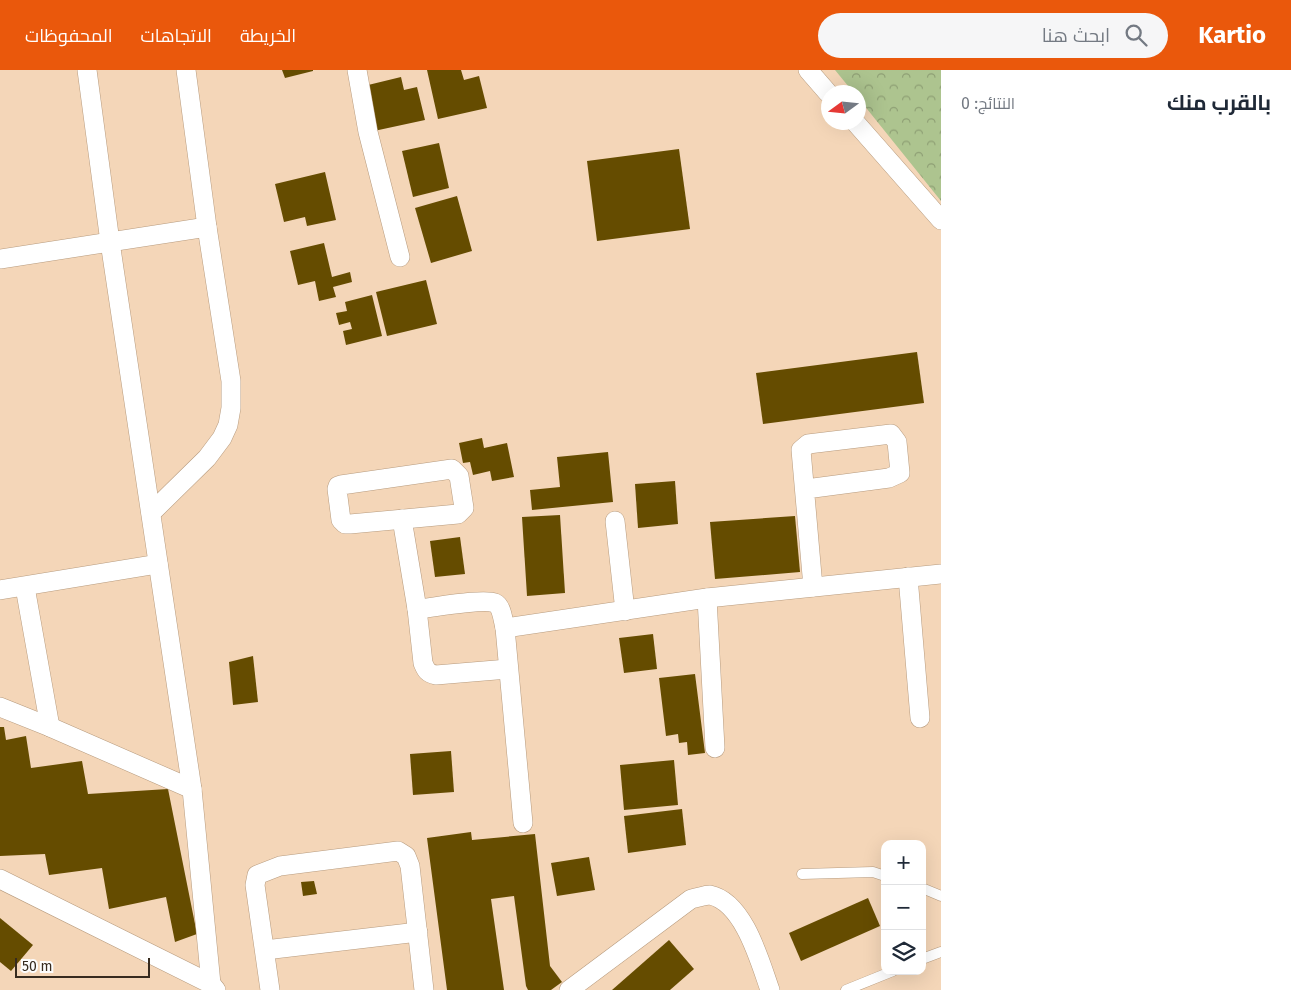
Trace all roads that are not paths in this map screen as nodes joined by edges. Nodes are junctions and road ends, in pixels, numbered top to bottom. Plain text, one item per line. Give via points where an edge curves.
1 (87, 70) edge
2 (186, 70) edge
3 (357, 70) edge
4 (808, 70) edge
5 (821, 85) edge
6 (861, 130) edge
7 (941, 220) edge
8 (207, 227) junction
9 (110, 242) junction
10 (400, 257) dead end
11 (0, 259) edge
12 (806, 489) junction
13 (151, 513) junction
14 (402, 519) junction
15 (615, 521) dead end
16 (158, 564) junction
17 (941, 574) edge
18 (908, 577) junction
19 (25, 587) junction
20 (813, 588) junction
21 (0, 590) edge
22 (707, 598) junction
23 (417, 609) junction
24 (625, 611) junction
25 (505, 628) junction
26 (508, 670) junction
27 (0, 707) edge
28 (920, 718) dead end
29 (50, 727) junction
30 (715, 748) dead end
31 (192, 789) junction
32 (523, 823) dead end
33 (802, 874) dead end
34 (881, 875) edge
35 (0, 879) edge
36 (926, 890) edge
37 (941, 896) edge
38 (418, 932) junction
39 (266, 950) junction
40 (941, 952) edge
41 (926, 958) edge
42 (883, 975) edge
43 (213, 987) edge
44 (270, 990) edge
45 (424, 990) edge
46 (569, 990) edge
47 (770, 990) edge
48 (846, 990) edge

1 - 9 street
2 - 8 street
3 - 10 street via 368,132
4 - 5 street
6 - 7 street
8 - 9 street
8 - 13 street via 231,381 228,425 207,458
9 - 11 street
9 - 13 street
12 - 12 street via 895,476 900,473 895,438 891,434 808,444 801,450
12 - 20 street
13 - 16 street
14 - 14 street via 345,524 341,520 338,486 452,469 457,472 464,508 458,514
14 - 23 street
15 - 24 street
16 - 19 street
16 - 31 street
17 - 18 street
18 - 20 street
18 - 28 street
19 - 21 street
19 - 29 street
20 - 22 street
22 - 24 street
22 - 30 street
23 - 25 street via 495,603 500,607
23 - 26 street via 422,663 430,674
24 - 25 street
25 - 26 street
26 - 32 street
27 - 29 street
29 - 31 street
31 - 43 street
33 - 34 lane
35 - 43 street
36 - 37 lane
38 - 39 street
38 - 39 street via 410,866 406,856 398,851 280,866 257,875 255,885
38 - 45 street
39 - 44 street
40 - 41 lane
42 - 48 lane
46 - 47 street via 691,899 710,895 730,905 748,932

